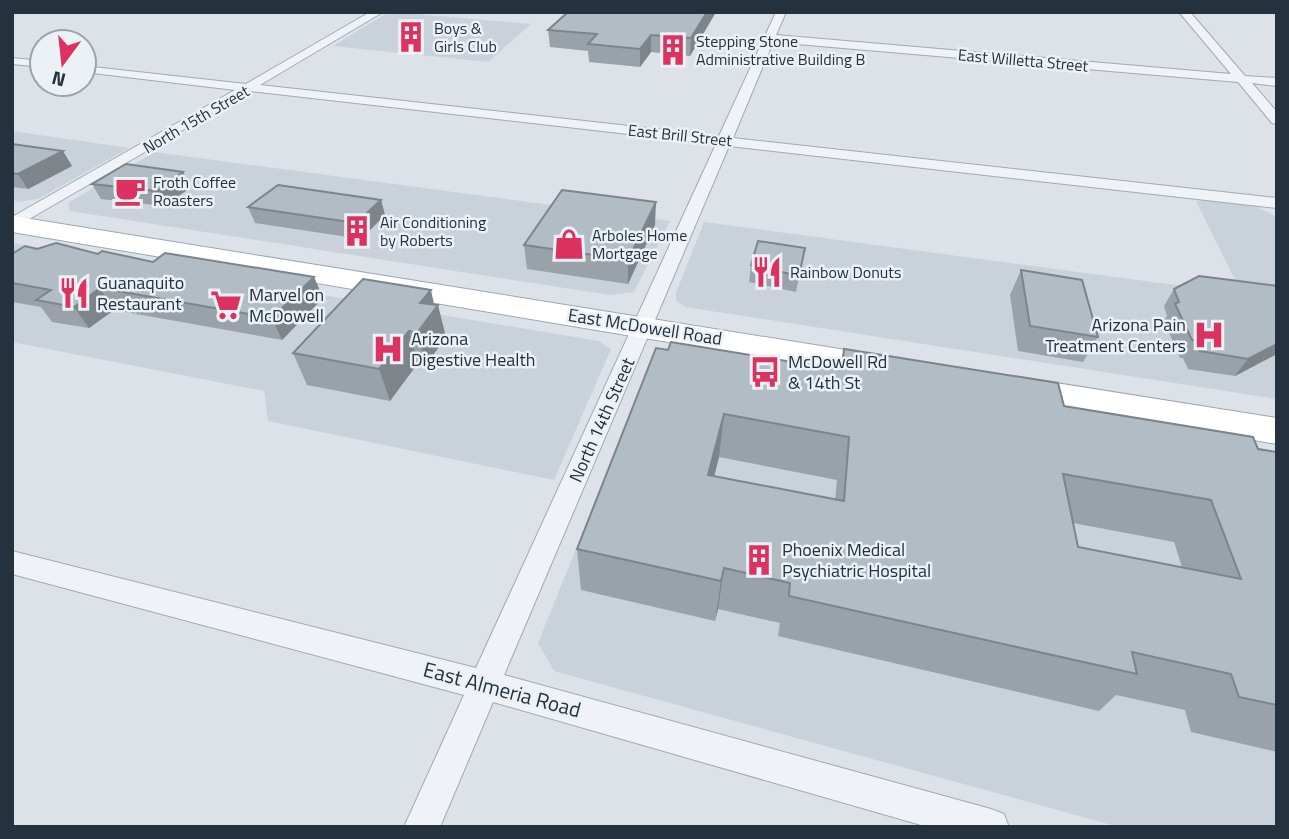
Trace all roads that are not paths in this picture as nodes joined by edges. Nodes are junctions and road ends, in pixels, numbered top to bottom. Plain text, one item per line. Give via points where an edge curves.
1 (378, 12) edge
2 (781, 12) edge
3 (1184, 12) edge
4 (770, 38) junction
5 (98, 71) edge
6 (1242, 79) junction
7 (1277, 82) edge
8 (250, 88) junction
9 (1277, 120) edge
10 (725, 140) junction
11 (1277, 203) edge
12 (12, 224) edge
13 (642, 327) junction
14 (917, 372) edge
15 (985, 384) edge
16 (1277, 431) edge
17 (12, 562) edge
18 (485, 685) junction
19 (422, 827) edge
20 (991, 827) edge

1 - 8 street, North 15th Street
2 - 4 street, North 14th Street
3 - 6 street
4 - 6 street, East Willetta Street
4 - 10 street, North 14th Street
5 - 8 street, East Brill Street
6 - 7 street, East Willetta Street
6 - 9 street
8 - 10 street, East Brill Street
8 - 12 street, North 15th Street
10 - 11 street, East Brill Street
10 - 13 street, North 14th Street
12 - 13 main road, East McDowell Road
13 - 14 main road, East McDowell Road
13 - 18 street, North 14th Street
15 - 16 main road
17 - 18 street, East Almeria Road
18 - 19 street, North 14th Street
18 - 20 street, East Almeria Road

